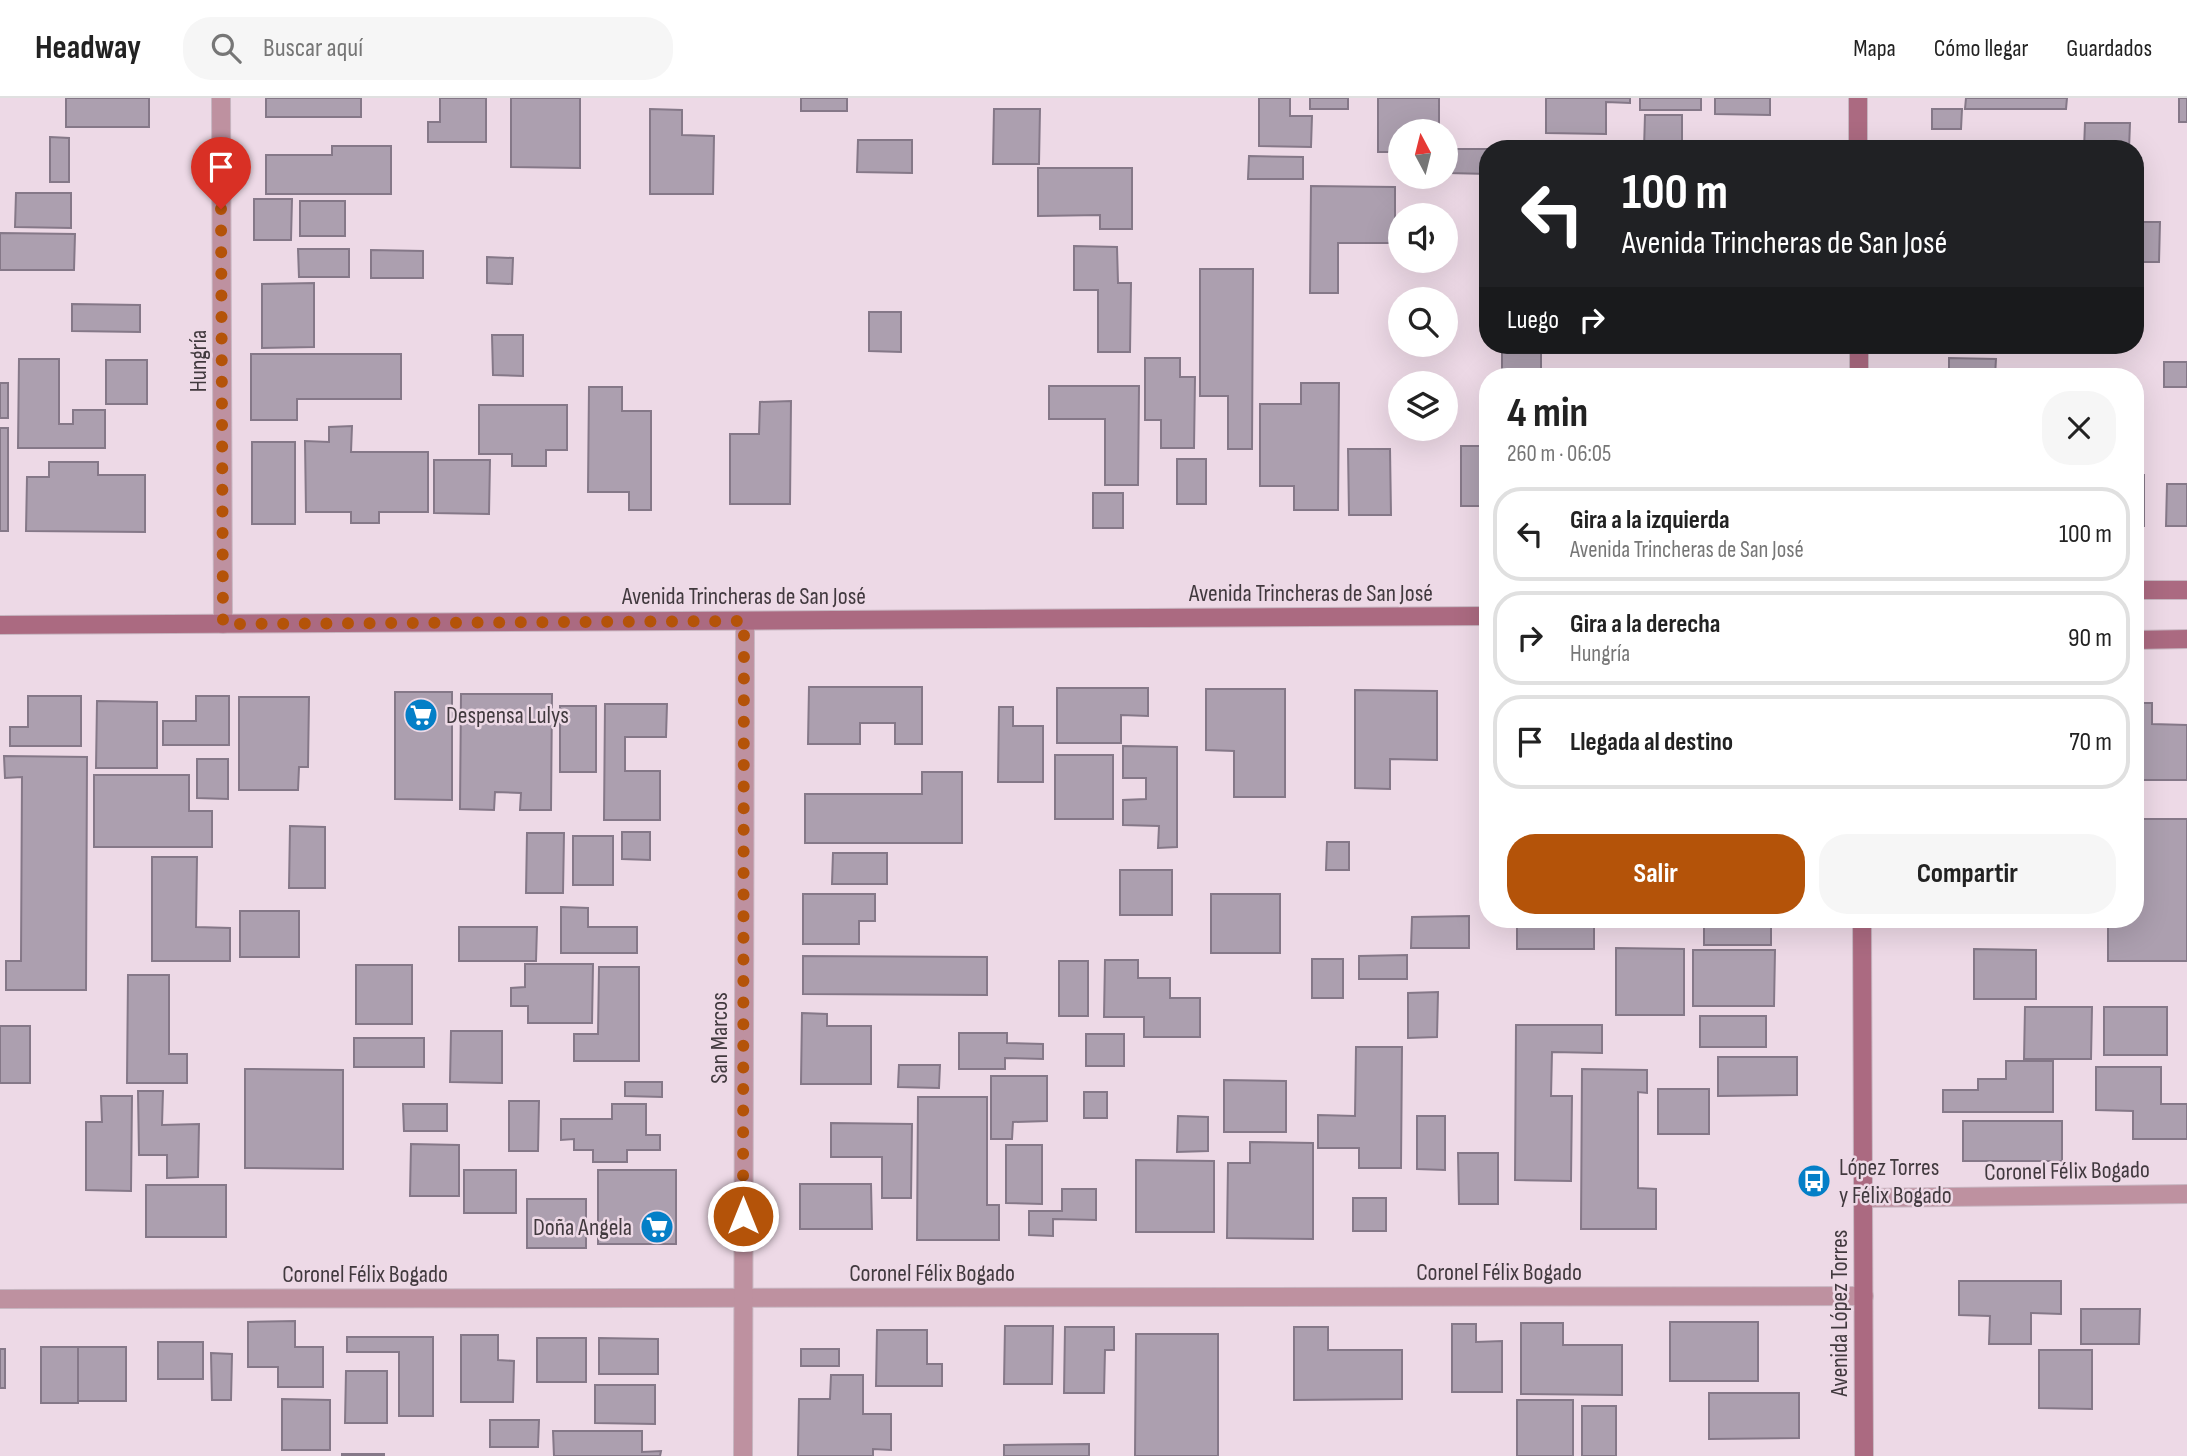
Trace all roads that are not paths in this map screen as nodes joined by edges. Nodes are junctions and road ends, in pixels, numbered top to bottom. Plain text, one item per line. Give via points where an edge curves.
1 (221, 98) edge
2 (1858, 98) edge
3 (1858, 140) edge
4 (2144, 590) edge
5 (2187, 590) edge
6 (1479, 616) edge
7 (744, 621) junction
8 (223, 624) junction
9 (0, 625) edge
10 (2187, 639) edge
11 (2144, 640) edge
12 (1862, 928) edge
13 (2187, 1194) edge
14 (1863, 1198) junction
15 (1864, 1296) junction
16 (743, 1298) junction
17 (0, 1299) edge
18 (743, 1456) edge
19 (1864, 1456) edge

1 - 8 street, Hungría
2 - 3 main road
4 - 5 main road
6 - 7 main road, Avenida Trincheras de San José
7 - 8 main road, Avenida Trincheras de San José
7 - 16 street, San Marcos
8 - 9 main road, Avenida Trincheras de San José
10 - 11 main road
12 - 14 main road, Avenida López Torres
13 - 14 street, Coronel Félix Bogado
14 - 15 main road, Avenida López Torres
15 - 16 street, Coronel Félix Bogado
15 - 19 main road, Avenida López Torres
16 - 17 street, Coronel Félix Bogado
16 - 18 street, San Marcos

